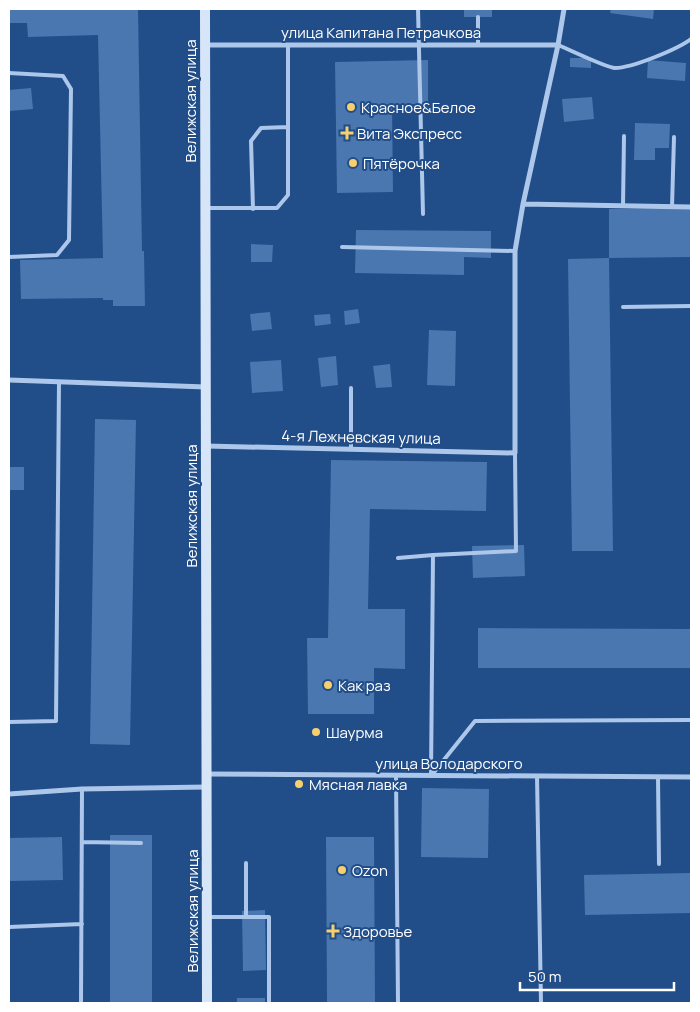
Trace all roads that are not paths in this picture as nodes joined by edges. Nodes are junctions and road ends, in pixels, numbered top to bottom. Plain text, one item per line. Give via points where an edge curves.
1 (205, 9) edge
2 (418, 9) edge
3 (564, 9) edge
4 (478, 17) dead end
5 (691, 39) edge
6 (205, 45) junction
7 (288, 45) junction
8 (419, 45) junction
9 (478, 45) junction
10 (558, 45) junction
11 (9, 73) edge
12 (288, 127) junction
13 (624, 136) dead end
14 (674, 136) dead end
15 (523, 204) junction
16 (623, 206) junction
17 (672, 207) junction
18 (691, 207) edge
19 (205, 208) junction
20 (253, 209) junction
21 (423, 214) dead end
22 (342, 247) dead end
23 (515, 251) junction
24 (9, 257) edge
25 (691, 306) edge
26 (624, 308) dead end
27 (9, 380) edge
28 (60, 382) junction
29 (206, 387) junction
30 (351, 388) dead end
31 (206, 446) junction
32 (351, 449) junction
33 (515, 453) junction
34 (433, 555) junction
35 (398, 558) dead end
36 (691, 720) edge
37 (9, 722) edge
38 (206, 774) junction
39 (396, 775) junction
40 (431, 776) junction
41 (537, 776) junction
42 (658, 777) junction
43 (691, 778) edge
44 (206, 787) junction
45 (82, 789) junction
46 (9, 794) edge
47 (82, 842) junction
48 (141, 843) dead end
49 (246, 863) dead end
50 (659, 864) dead end
51 (207, 917) junction
52 (246, 917) junction
53 (82, 924) junction
54 (9, 927) edge
55 (81, 1003) edge
56 (207, 1003) edge
57 (268, 1003) edge
58 (398, 1003) edge
59 (541, 1003) edge

1 - 6 main road, Велижская улица
2 - 8 lane
3 - 10 street
4 - 9 lane
5 - 10 lane via 642,62 615,68
6 - 7 street, улица Капитана Петрачкова
6 - 19 main road, Велижская улица
7 - 8 street, улица Капитана Петрачкова
7 - 12 lane
8 - 9 street, улица Капитана Петрачкова
8 - 21 lane
9 - 10 street, улица Капитана Петрачкова
10 - 15 street
11 - 24 lane via 62,76 71,89 68,240 57,255
12 - 20 lane via 288,195 277,208
12 - 20 lane via 261,128 251,141
13 - 16 lane
14 - 17 lane
15 - 16 street
15 - 23 street
16 - 17 street
17 - 18 street
19 - 20 lane
19 - 29 main road, Велижская улица
22 - 23 lane
23 - 33 street
25 - 26 lane
27 - 28 street
28 - 29 street
28 - 37 lane via 56,721
29 - 31 main road, Велижская улица
30 - 32 lane
31 - 32 street, 4-я Лежневская улица
31 - 38 main road, Велижская улица
32 - 33 street, 4-я Лежневская улица
33 - 34 lane via 516,552
34 - 35 lane
34 - 40 lane
36 - 40 lane via 475,720
38 - 39 street, улица Володарского
38 - 44 main road, Велижская улица
39 - 40 street, улица Володарского
39 - 58 lane
40 - 41 street, улица Володарского
41 - 42 street, улица Володарского
41 - 59 lane
42 - 43 street, улица Володарского
42 - 50 lane
44 - 45 street
44 - 51 main road, Велижская улица
45 - 46 street
45 - 47 lane
47 - 48 lane
47 - 53 lane
49 - 52 lane
51 - 52 lane
51 - 56 main road, Велижская улица
52 - 57 lane via 269,917
53 - 54 lane
53 - 55 lane

